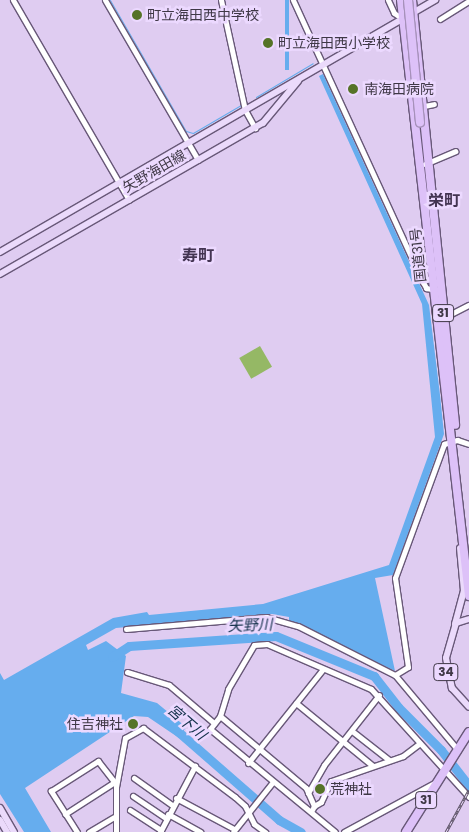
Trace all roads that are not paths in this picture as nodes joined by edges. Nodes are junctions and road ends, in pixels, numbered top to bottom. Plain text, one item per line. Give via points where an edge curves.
1 (13, 0) edge
2 (105, 0) edge
3 (221, 0) edge
4 (293, 0) edge
5 (388, 0) edge
6 (401, 0) edge
7 (408, 0) edge
8 (412, 0) edge
9 (435, 0) edge
10 (469, 1) edge
11 (414, 13) junction
12 (403, 19) junction
13 (440, 19) dead end
14 (323, 65) junction
15 (307, 74) junction
16 (434, 104) dead end
17 (424, 106) junction
18 (245, 110) junction
19 (255, 128) junction
20 (188, 143) junction
21 (454, 151) dead end
22 (198, 160) junction
23 (425, 164) junction
24 (120, 183) junction
25 (129, 200) junction
26 (0, 252) edge
27 (0, 274) edge
28 (433, 274) junction
29 (420, 277) junction
30 (438, 290) junction
31 (469, 305) edge
32 (443, 318) junction
33 (455, 441) junction
34 (469, 444) edge
35 (460, 533) junction
36 (469, 566) edge
37 (469, 596) edge
38 (469, 619) edge
39 (126, 629) dead end
40 (453, 630) junction
41 (323, 669) junction
42 (127, 672) dead end
43 (395, 675) junction
44 (379, 695) junction
45 (296, 703) junction
46 (469, 707) edge
47 (220, 716) junction
48 (214, 723) junction
49 (352, 731) junction
50 (469, 732) edge
51 (344, 741) junction
52 (420, 743) junction
53 (259, 749) junction
54 (457, 752) junction
55 (389, 760) junction
56 (248, 762) junction
57 (195, 766) junction
58 (372, 766) junction
59 (446, 769) junction
60 (134, 778) dead end
61 (439, 781) junction
62 (272, 783) junction
63 (115, 784) junction
64 (308, 793) junction
65 (133, 796) dead end
66 (469, 797) edge
67 (176, 798) junction
68 (172, 805) junction
69 (0, 808) edge
70 (313, 808) junction
71 (130, 810) dead end
72 (250, 813) junction
73 (65, 814) junction
74 (167, 816) junction
75 (114, 817) junction
76 (0, 820) edge
77 (161, 830) edge
78 (233, 831) edge
79 (7, 832) edge
80 (14, 832) edge
81 (77, 832) edge
82 (89, 832) edge
83 (116, 832) edge
84 (169, 832) edge
85 (200, 832) edge
86 (265, 832) edge
87 (335, 832) edge
88 (344, 832) edge
89 (406, 832) edge

1 - 24 street
2 - 20 street
3 - 18 street
4 - 14 street
5 - 12 street via 394,13
6 - 12 highway, 国道31号 / 31
7 - 23 highway, bridge
8 - 11 highway, 国道31号 / 31
9 - 11 main road, 矢野海田線
10 - 13 street
11 - 12 main road, 矢野海田線
11 - 17 highway, 国道31号 / 31
12 - 14 main road, 矢野海田線
12 - 23 highway, 国道31号 / 31
14 - 15 main road, 矢野海田線
14 - 29 street
15 - 18 main road, 矢野海田線
15 - 19 main road, 矢野海田線 via 290,88 269,118
16 - 17 street
17 - 23 highway, 国道31号 / 31
18 - 19 street
18 - 20 main road, 矢野海田線
19 - 22 main road, 矢野海田線
20 - 22 street
20 - 24 main road, 矢野海田線
21 - 23 street
22 - 25 main road, 矢野海田線
23 - 28 highway, 国道31号 / 31
23 - 30 highway, 国道31号 / 31
24 - 25 street
24 - 26 main road, 矢野海田線
25 - 27 main road, 矢野海田線
28 - 29 street
28 - 30 highway, 国道31号 / 31
29 - 30 street via 426,288
30 - 32 highway, 国道31号 / 31
30 - 33 highway, 国道31号 / 31
31 - 32 street
32 - 33 highway, 国道31号 / 31
33 - 34 street
33 - 35 highway, 国道31号 / 31
33 - 36 highway, 国道31号 / 31
33 - 43 street via 444,444 395,578 408,667
35 - 37 highway, 国道31号 / 31
35 - 40 main road, 34 via 464,590
38 - 40 main road via 460,620
39 - 43 street via 266,618 298,626
40 - 46 main road, 34 via 446,650 447,674 457,696
41 - 44 street
41 - 45 street
41 - 47 street via 267,644 254,645 228,689
42 - 48 street via 169,685
43 - 54 street
44 - 49 street
44 - 52 street
45 - 51 street
45 - 53 street
47 - 48 street
47 - 53 street
48 - 56 street via 210,729
49 - 51 street
49 - 55 street
50 - 54 highway, 31
51 - 58 street
51 - 64 street via 324,765
52 - 55 street via 409,753
52 - 59 street
53 - 56 street
53 - 64 street
54 - 59 highway, 31
55 - 58 street
56 - 62 street
57 - 63 street via 143,728 125,738
57 - 67 street
57 - 72 street
58 - 70 street via 330,781 321,802
59 - 61 highway, 31
59 - 66 street
60 - 68 street
61 - 88 street
61 - 89 highway, 31
62 - 70 street via 304,808
62 - 72 street
63 - 73 street
63 - 73 street via 98,761 51,791
63 - 75 street
64 - 70 street
65 - 74 street
67 - 68 street
67 - 78 street
68 - 74 street
69 - 80 main road
70 - 87 street
71 - 77 street
72 - 78 street via 237,822
72 - 86 street via 254,824
73 - 81 street
74 - 77 street
74 - 85 street
75 - 82 street
75 - 83 street
76 - 79 main road
77 - 84 street

